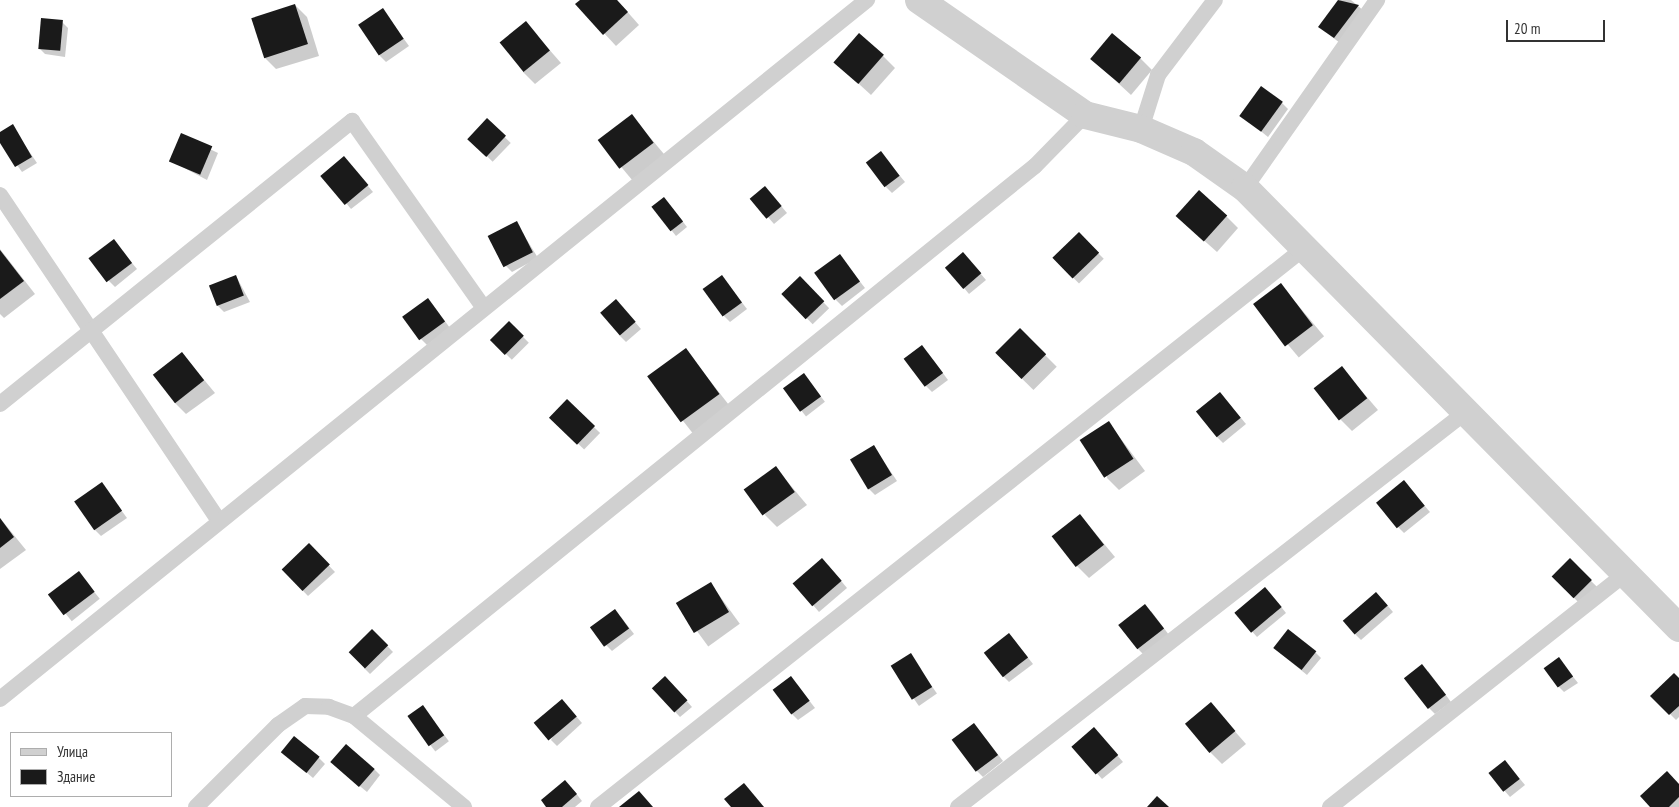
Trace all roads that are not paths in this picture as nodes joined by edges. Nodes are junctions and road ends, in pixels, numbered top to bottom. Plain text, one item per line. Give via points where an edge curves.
1 (867, 0) edge
2 (919, 0) edge
3 (1215, 0) edge
4 (1377, 0) edge
5 (1085, 115) junction
6 (1141, 129) junction
7 (1245, 188) junction
8 (0, 195) edge
9 (1302, 250) junction
10 (484, 308) junction
11 (92, 331) junction
12 (0, 404) edge
13 (1467, 411) junction
14 (219, 521) junction
15 (1624, 575) junction
16 (1679, 628) edge
17 (0, 698) edge
18 (354, 716) junction
19 (196, 807) edge
20 (464, 807) edge
21 (598, 807) edge
22 (958, 807) edge
23 (1330, 807) edge

1 - 10 lane
2 - 5 street
3 - 6 lane via 1158,75
4 - 7 lane
5 - 6 street
5 - 18 lane via 1034,166
6 - 7 street via 1194,152
7 - 9 street
8 - 11 lane
9 - 13 street
9 - 21 lane
10 - 11 lane via 352,121
10 - 14 lane
11 - 12 lane
11 - 14 lane
13 - 15 street
13 - 22 lane
14 - 17 lane
15 - 16 street
15 - 23 lane
18 - 19 lane via 330,707 305,706 278,725
18 - 20 lane

